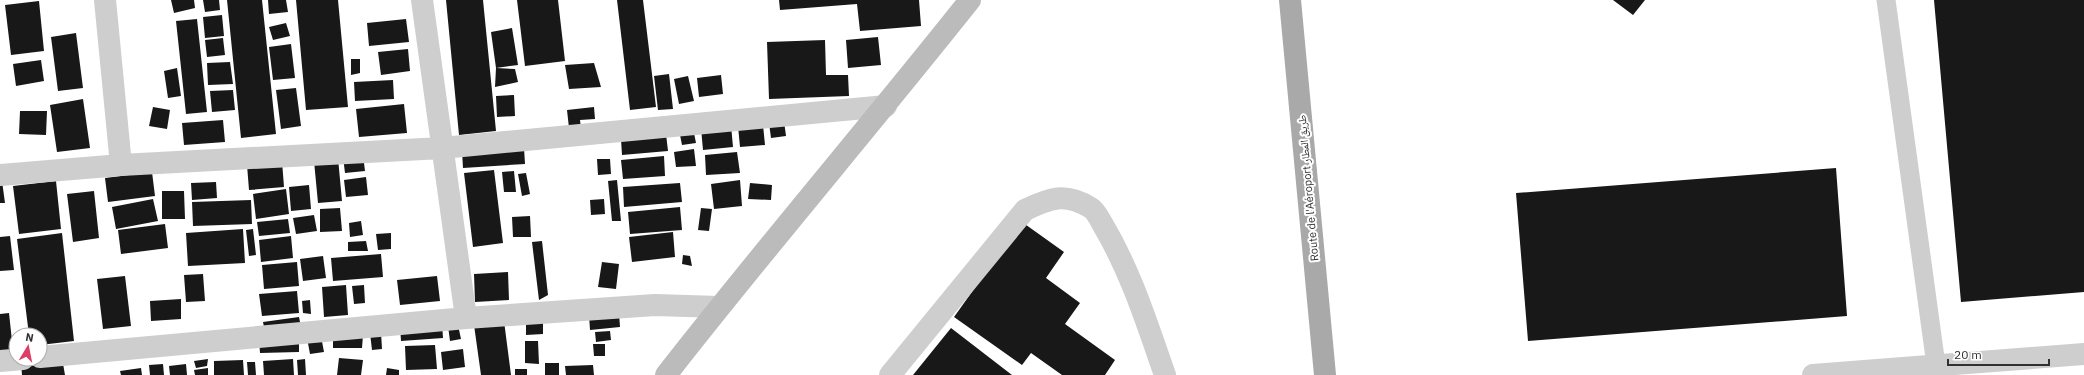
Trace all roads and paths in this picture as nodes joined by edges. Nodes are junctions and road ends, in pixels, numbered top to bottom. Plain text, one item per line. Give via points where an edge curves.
1 (105, 0) edge
2 (422, 0) edge
3 (970, 0) edge
4 (1290, 0) edge
5 (1886, 0) edge
6 (886, 106) junction
7 (442, 148) junction
8 (121, 165) junction
9 (0, 175) edge
10 (719, 307) junction
11 (466, 318) junction
12 (2084, 354) edge
13 (48, 356) edge
14 (1936, 366) junction
15 (666, 375) edge
16 (890, 375) edge
17 (1165, 375) edge
18 (1325, 375) edge
19 (1813, 375) edge

1 - 8 street
2 - 7 street
3 - 6 street
4 - 18 main road, Route de l'Aéroport طريق المطار
5 - 14 lane
6 - 7 street
6 - 10 street
7 - 8 street
7 - 11 street
8 - 9 street
10 - 11 street via 655,305
10 - 15 street
11 - 13 street
12 - 14 street
14 - 19 street
16 - 17 street via 1025,210 1048,199 1066,198 1093,208 1111,239 1140,301

